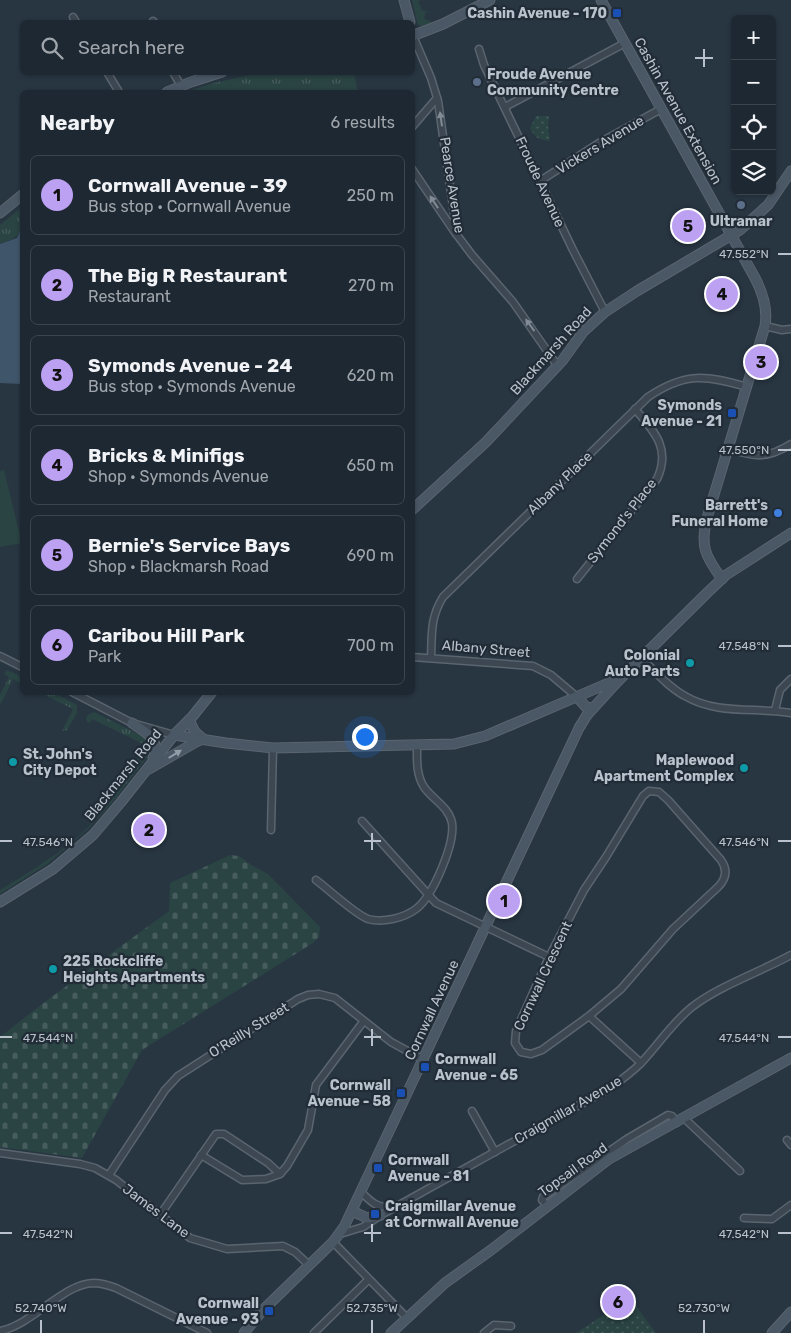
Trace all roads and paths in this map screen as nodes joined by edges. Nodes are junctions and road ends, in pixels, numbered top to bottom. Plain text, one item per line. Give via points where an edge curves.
1 (404, 0) edge
2 (490, 0) edge
3 (601, 0) edge
4 (409, 20) edge
5 (415, 35) edge
6 (415, 41) edge
7 (625, 42) junction
8 (480, 49) dead end
9 (109, 75) edge
10 (175, 75) edge
11 (213, 75) edge
12 (181, 86) junction
13 (118, 90) edge
14 (172, 90) edge
15 (438, 98) junction
16 (505, 107) junction
17 (661, 109) junction
18 (415, 124) edge
19 (791, 171) edge
20 (415, 173) edge
21 (540, 181) junction
22 (20, 197) edge
23 (0, 213) edge
24 (457, 235) junction
25 (731, 235) junction
26 (605, 312) junction
27 (765, 326) junction
28 (791, 329) edge
29 (557, 365) junction
30 (747, 387) junction
31 (635, 410) junction
32 (791, 444) edge
33 (729, 449) junction
34 (415, 507) edge
35 (791, 533) edge
36 (577, 579) dead end
37 (722, 579) junction
38 (0, 656) edge
39 (415, 657) edge
40 (431, 658) junction
41 (641, 658) junction
42 (20, 666) edge
43 (791, 679) edge
44 (618, 680) junction
45 (78, 695) edge
46 (210, 695) edge
47 (577, 697) junction
48 (593, 708) junction
49 (775, 710) junction
50 (791, 713) edge
51 (189, 720) junction
52 (132, 723) junction
53 (174, 734) junction
54 (203, 739) junction
55 (417, 746) junction
56 (273, 748) junction
57 (147, 770) junction
58 (362, 821) dead end
59 (271, 830) dead end
60 (316, 880) dead end
61 (428, 895) junction
62 (0, 902) edge
63 (487, 927) junction
64 (791, 955) edge
65 (550, 957) junction
66 (589, 1016) junction
67 (363, 1022) junction
68 (791, 1058) edge
69 (424, 1060) junction
70 (641, 1063) junction
71 (472, 1111) dead end
72 (680, 1120) junction
73 (495, 1152) junction
74 (0, 1153) edge
75 (200, 1155) junction
76 (740, 1171) dead end
77 (280, 1174) junction
78 (109, 1175) junction
79 (362, 1192) junction
80 (406, 1201) junction
81 (791, 1205) edge
82 (352, 1211) junction
83 (160, 1215) junction
84 (381, 1215) junction
85 (744, 1218) dead end
86 (340, 1234) junction
87 (333, 1242) junction
88 (309, 1265) junction
89 (368, 1280) junction
90 (791, 1312) edge
91 (406, 1318) junction
92 (511, 1326) dead end
93 (0, 1331) edge
94 (207, 1333) edge
95 (244, 1333) edge
96 (314, 1333) edge
97 (391, 1333) edge
98 (484, 1333) edge
99 (772, 1333) edge

1 - 4 street
2 - 5 street
3 - 7 street, Cashin Avenue Extension
6 - 15 street, Pearce Avenue
7 - 16 street
7 - 17 street, Cashin Avenue Extension
8 - 16 street, Froude Avenue via 484,65
9 - 13 street
10 - 12 street
11 - 12 street
12 - 14 street
15 - 18 street
24 -> 15 street, Pearce Avenue
16 - 21 street, Froude Avenue
17 - 21 street, Vickers Avenue
17 - 25 street, Cashin Avenue Extension
19 - 25 street, Blackmarsh Road via 762,212
24 -> 20 street
21 - 26 street, Froude Avenue
22 - 23 street
29 -> 24 street, Pearce Avenue via 513,302
25 - 26 street, Blackmarsh Road
25 - 27 street, Cashin Avenue Extension via 762,292
26 - 29 street, Blackmarsh Road via 582,332
27 - 28 street
27 - 30 street, Cashin Avenue Extension
29 - 34 street, Blackmarsh Road via 486,442
30 - 31 street, Albany Place via 714,378 691,378 659,390
30 - 33 street, Cashin Avenue Extension
31 - 36 street, Symond's Place via 654,430 663,456 662,467 657,479
31 - 40 street, Albany Place via 443,597 434,616
32 - 33 street via 771,455 762,456
33 - 37 street, Cashin Avenue Extension via 704,536 706,554
35 - 37 street, Cornwall Avenue
37 - 41 street, Cornwall Avenue
38 - 42 street
39 - 40 street, Albany Street
40 - 47 street, Albany Street via 533,666 551,675
41 - 44 street, Cornwall Avenue
41 - 49 street via 676,691 698,703 714,707
43 - 49 street via 780,690
44 - 47 street
44 - 48 street, Cornwall Avenue
45 - 52 street
46 - 51 street, Blackmarsh Road
47 - 48 street, Albany Street via 586,707
47 - 55 street via 470,741
48 - 63 street, Cornwall Avenue via 580,728
49 - 50 street
51 - 53 street, Blackmarsh Road
51 - 54 street
52 - 53 street
52 - 57 street via 155,742 155,754
53 - 54 street
53 - 57 street, Blackmarsh Road
54 - 56 street
57 -> 54 street
55 - 56 street
55 - 61 street via 419,776 425,788 449,814 452,828 449,850
56 - 59 street
57 - 62 street, Blackmarsh Road via 93,835 44,876
58 - 61 street
60 - 61 street via 363,916 375,920 409,913
61 - 63 street via 445,908
63 - 65 street
63 - 69 street, Cornwall Avenue
64 - 70 street, Craigmillar Avenue via 693,1006
65 - 66 street, Cornwall Crescent via 516,1031 516,1047 527,1054 535,1053
65 - 66 street, Cornwall Crescent via 584,890 643,796 659,792 722,860 725,876 621,989
66 - 70 street
67 - 69 street, O'Reilly Street
67 - 77 street via 318,1081 308,1130
67 - 78 street, O'Reilly Street via 330,995 314,994 298,999 178,1076
68 - 72 street, Topsail Road
69 - 79 street, Cornwall Avenue
70 - 73 street, Craigmillar Avenue via 610,1088
71 - 73 street
72 - 76 street
72 - 91 street, Topsail Road via 609,1158 491,1250 444,1282
73 - 80 street, Craigmillar Avenue
74 - 78 street, James Lane via 85,1165
75 - 77 street via 242,1180 266,1179
75 - 77 street via 214,1135 222,1134
75 - 83 street
78 - 83 street, James Lane
79 - 80 street, Craigmillar Avenue via 379,1207
79 - 82 street, Cornwall Avenue
80 - 84 street, Craigmillar Avenue
81 - 85 street via 772,1219
82 - 84 street via 368,1218
82 - 86 street, Cornwall Avenue
83 - 88 street, James Lane via 190,1238 208,1245 236,1250 283,1246
84 - 86 street, Craigmillar Avenue via 363,1227
86 - 87 street, Cornwall Avenue
87 - 88 street, Cornwall Avenue
87 - 89 street
88 - 95 street, Cornwall Avenue
89 - 91 street
89 - 96 street
90 - 99 street
91 - 97 street, Topsail Road
92 - 98 street via 494,1325
93 - 94 street via 22,1322 78,1286 91,1283 116,1288

